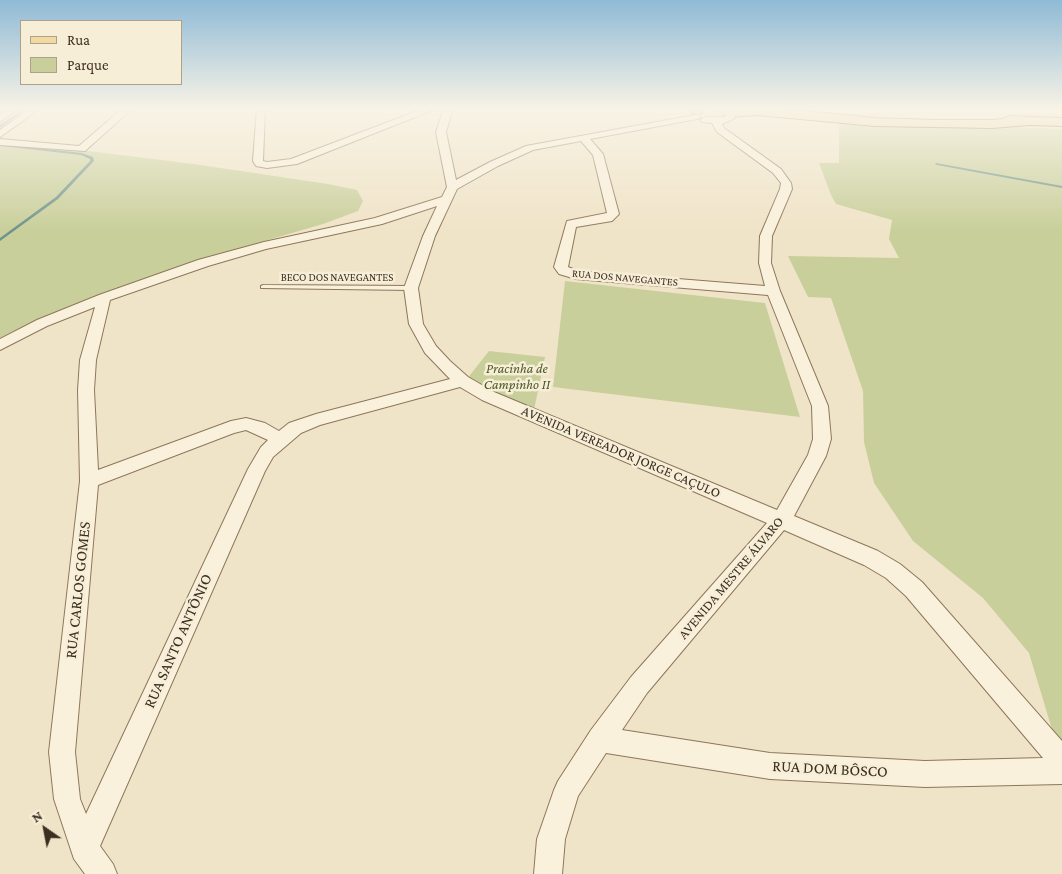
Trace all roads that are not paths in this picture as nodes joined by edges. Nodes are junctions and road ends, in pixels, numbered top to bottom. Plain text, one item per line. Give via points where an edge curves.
1 (259, 149) edge
2 (328, 149) edge
3 (444, 149) edge
4 (528, 149) edge
5 (593, 149) edge
6 (747, 149) edge
7 (452, 186) junction
8 (447, 199) junction
9 (263, 287) dead end
10 (411, 288) junction
11 (772, 291) junction
12 (104, 298) junction
13 (0, 344) edge
14 (462, 381) junction
15 (280, 439) junction
16 (89, 481) junction
17 (782, 520) junction
18 (600, 738) junction
19 (1062, 761) edge
20 (1062, 771) edge
21 (84, 849) junction
22 (102, 874) edge
23 (548, 874) edge

1 - 2 street via 260,164 281,165
3 - 7 street
4 - 7 street
5 - 11 street, RUA DOS NAVEGANTES via 598,154 613,214 608,218 571,224 561,267 564,271 576,275
6 - 11 street, AVENIDA MESTRE ÁLVARO via 777,170 786,183 764,249
7 - 8 street, AVENIDA VEREADOR JORGE CAÇULO
8 - 10 street, AVENIDA VEREADOR JORGE CAÇULO via 429,236
8 - 12 street via 358,226 212,260
9 - 10 lane, BECO DOS NAVEGANTES
10 - 14 street, AVENIDA VEREADOR JORGE CAÇULO via 416,324 430,349
11 - 17 street, AVENIDA MESTRE ÁLVARO via 820,406 822,424 817,456
12 - 13 street
12 - 16 street, RUA CARLOS GOMES via 88,360
14 - 15 street, RUA SANTO ANTÔNIO via 316,420 295,428
14 - 17 street, AVENIDA VEREADOR JORGE CAÇULO via 488,396
15 - 16 street via 246,424 231,427
15 - 21 street, RUA SANTO ANTÔNIO via 257,469
16 - 21 street, RUA CARLOS GOMES via 62,752 67,799
17 - 18 street, AVENIDA MESTRE ÁLVARO via 639,685
17 - 19 street via 871,558 914,589
18 - 20 street, RUA DOM BÔSCO via 770,766 925,774
18 - 23 street, AVENIDA MESTRE ÁLVARO via 567,790 551,839
21 - 22 street, RUA CARLOS GOMES

